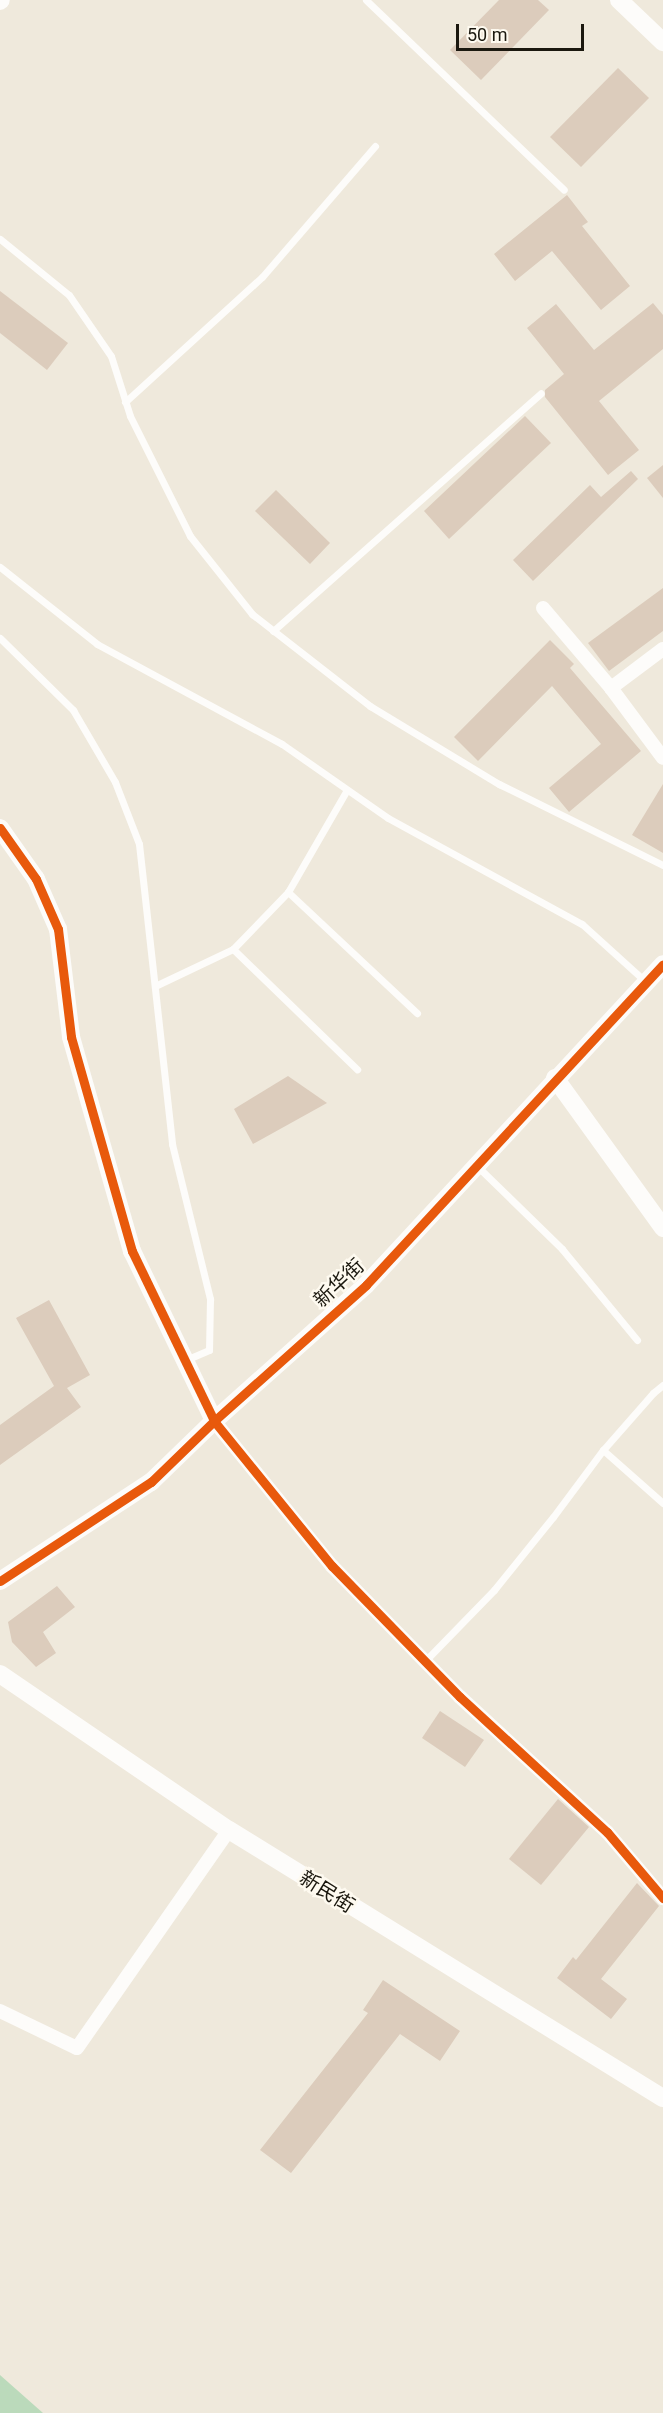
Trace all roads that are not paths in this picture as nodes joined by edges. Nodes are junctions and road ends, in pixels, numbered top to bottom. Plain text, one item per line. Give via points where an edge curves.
1 (366, 0) edge
2 (619, 0) edge
3 (663, 42) edge
4 (375, 146) dead end
5 (564, 190) dead end
6 (0, 238) edge
7 (541, 393) dead end
8 (125, 402) junction
9 (0, 567) edge
10 (543, 608) dead end
11 (273, 631) junction
12 (0, 638) edge
13 (663, 649) edge
14 (611, 688) junction
15 (663, 758) edge
16 (347, 790) junction
17 (0, 828) edge
18 (663, 865) edge
19 (288, 892) junction
20 (233, 949) junction
21 (657, 974) edge
22 (155, 986) junction
23 (417, 1013) dead end
24 (357, 1069) dead end
25 (555, 1078) junction
26 (476, 1165) junction
27 (663, 1228) edge
28 (637, 1340) dead end
29 (184, 1360) junction
30 (663, 1386) edge
31 (214, 1421) junction
32 (603, 1450) junction
33 (663, 1503) edge
34 (0, 1581) edge
35 (425, 1661) junction
36 (2, 1680) edge
37 (229, 1830) junction
38 (663, 1899) edge
39 (0, 2011) edge
40 (663, 2098) edge

1 - 5 lane
2 - 3 street
4 - 8 lane via 262,277
6 - 8 lane via 69,295 111,356
7 - 11 lane
8 - 11 lane via 190,536 252,614
9 - 16 lane via 97,644 282,744
10 - 14 street
11 - 18 lane via 370,706 499,784
12 - 22 lane via 73,710 115,782 139,844
13 - 14 street
14 - 15 street
16 - 19 lane
16 - 21 lane via 388,818 582,924
17 - 29 street via 36,879 58,929 71,1037 132,1251
19 - 20 lane
19 - 23 lane
20 - 22 lane
20 - 24 lane
21 - 25 street, 新华街
22 - 29 lane via 172,1144 210,1299 209,1350
25 - 26 street, 新华街
25 - 27 street
26 - 28 lane via 562,1249
26 - 31 street, 新华街 via 366,1285
29 - 31 street
30 - 32 lane
31 - 34 street, 新华街 via 151,1482
31 - 35 street via 332,1566
32 - 33 lane
32 - 35 lane via 494,1590
35 - 38 street via 607,1832
36 - 37 street, 新民街
37 - 39 street via 77,2048
37 - 40 street, 新民街

